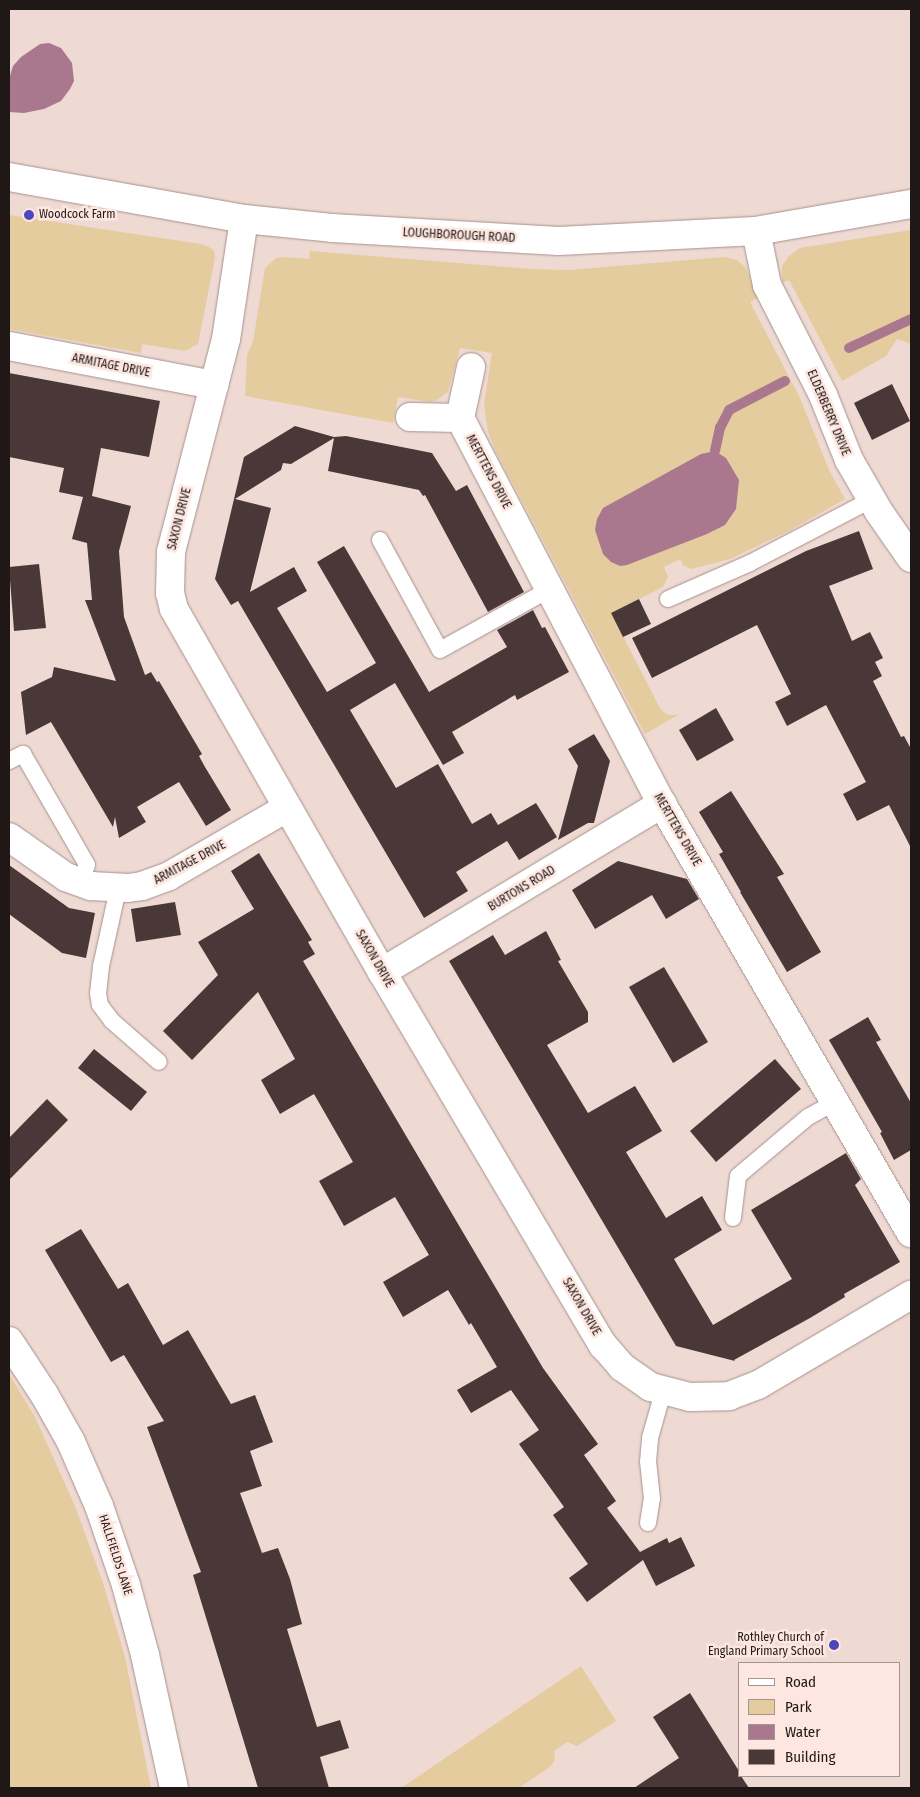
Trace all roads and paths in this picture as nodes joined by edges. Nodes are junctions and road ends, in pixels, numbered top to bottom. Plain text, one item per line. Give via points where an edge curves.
1 (9, 177) edge
2 (911, 204) edge
3 (244, 220) junction
4 (756, 231) junction
5 (9, 346) edge
6 (471, 367) dead end
7 (214, 385) junction
8 (410, 417) dead end
9 (460, 418) junction
10 (871, 500) junction
11 (380, 540) dead end
12 (911, 558) edge
13 (550, 590) junction
14 (668, 599) dead end
15 (9, 761) edge
16 (662, 804) junction
17 (287, 808) junction
18 (9, 837) edge
19 (80, 882) junction
20 (118, 889) junction
21 (382, 972) junction
22 (159, 1062) dead end
23 (835, 1102) junction
24 (733, 1218) dead end
25 (911, 1233) edge
26 (911, 1295) edge
27 (9, 1341) edge
28 (663, 1392) junction
29 (648, 1522) dead end
30 (174, 1788) edge

1 - 3 street, LOUGHBOROUGH ROAD
2 - 4 street, LOUGHBOROUGH ROAD
3 - 4 street, LOUGHBOROUGH ROAD via 559,242
3 - 7 street, SAXON DRIVE via 226,339
4 - 10 street, ELDERBERRY DRIVE via 766,285 823,395 849,460
5 - 7 street, ARMITAGE DRIVE
6 - 9 street
7 - 17 street, SAXON DRIVE via 171,552 170,593 180,622
8 - 9 street
9 - 13 street, MERTTENS DRIVE
10 - 12 street, ELDERBERRY DRIVE
10 - 14 lane via 750,563
11 - 13 lane via 440,650
13 - 16 street, MERTTENS DRIVE
15 - 19 lane via 23,754 88,864
16 - 21 street, BURTONS ROAD
16 - 23 street, MERTTENS DRIVE
17 - 20 street, ARMITAGE DRIVE via 170,876 142,886
17 - 21 street, SAXON DRIVE
18 - 19 street, ARMITAGE DRIVE via 50,867
19 - 20 street, ARMITAGE DRIVE
20 - 22 lane via 101,966 100,1005 112,1021
21 - 28 street, SAXON DRIVE via 603,1345 632,1376
23 - 24 lane via 808,1118 738,1176
23 - 25 street, MERTTENS DRIVE
26 - 28 street, SAXON DRIVE via 740,1393 698,1398
27 - 30 street, HALLFIELDS LANE via 71,1442 99,1506 145,1655
28 - 29 lane via 650,1438 648,1462 652,1499

